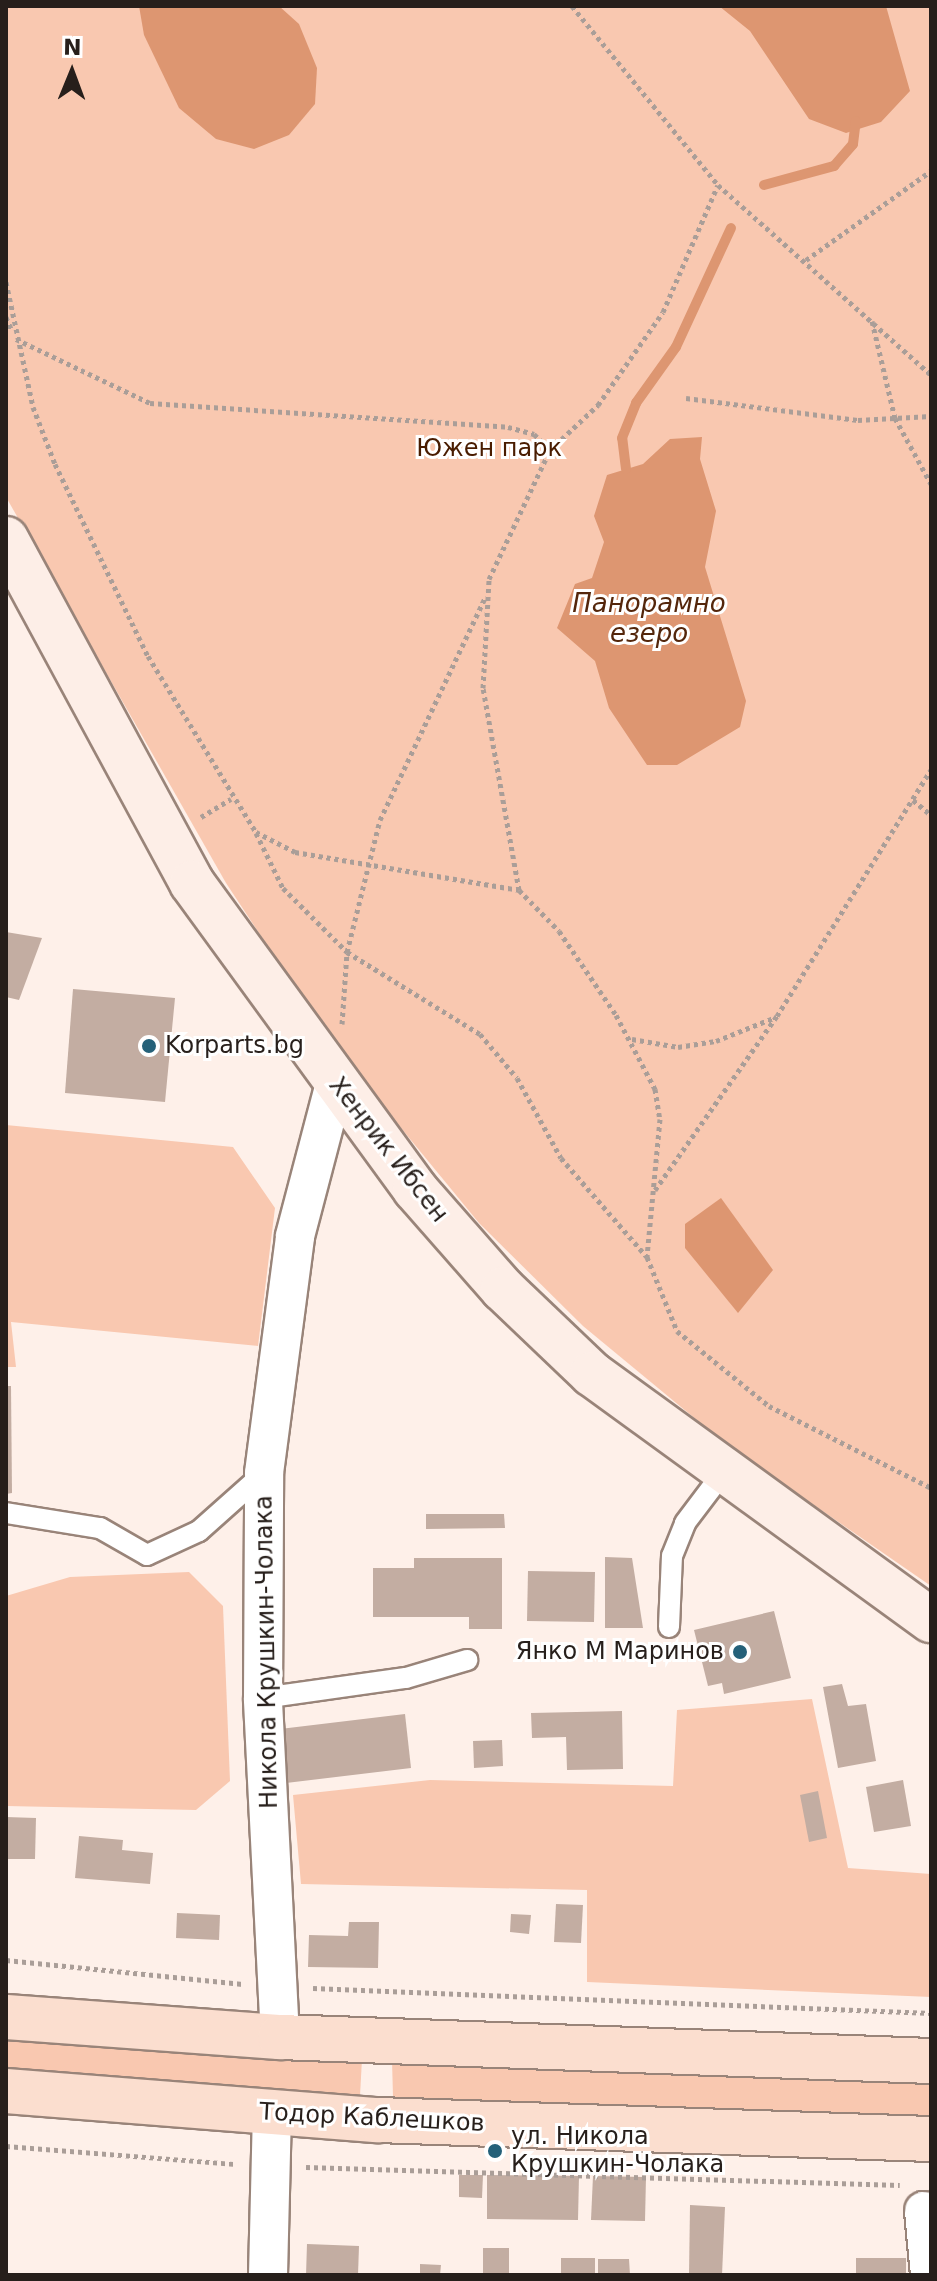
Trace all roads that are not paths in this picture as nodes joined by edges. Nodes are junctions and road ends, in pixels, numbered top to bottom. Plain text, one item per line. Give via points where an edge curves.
1 (6, 539) edge
2 (335, 1083) junction
3 (264, 1473) junction
4 (722, 1474) junction
5 (6, 1513) edge
6 (931, 1620) edge
7 (669, 1627) dead end
8 (467, 1660) dead end
9 (263, 1698) junction
10 (6, 2017) edge
11 (280, 2037) junction
12 (931, 2061) edge
13 (6, 2091) edge
14 (272, 2114) junction
15 (931, 2139) edge
16 (916, 2198) road end
17 (268, 2275) edge
18 (930, 2275) edge

1 - 2 main road, Хенрик Ибсен via 192,883
2 - 3 street, Никола Крушкин-Чолака via 295,1236
2 - 4 main road, Хенрик Ибсен via 503,1289 592,1374
3 - 5 lane via 199,1531 147,1555 100,1528
3 - 9 street, Никола Крушкин-Чолака
4 - 6 main road, Хенрик Ибсен
4 - 7 lane via 685,1523 672,1556
8 - 9 lane via 406,1678
9 - 11 street, Никола Крушкин-Чолака
10 - 11 main road
11 - 12 main road
13 - 14 main road, Тодор Каблешков
14 - 15 main road, Тодор Каблешков
14 - 17 street
16 - 18 street

